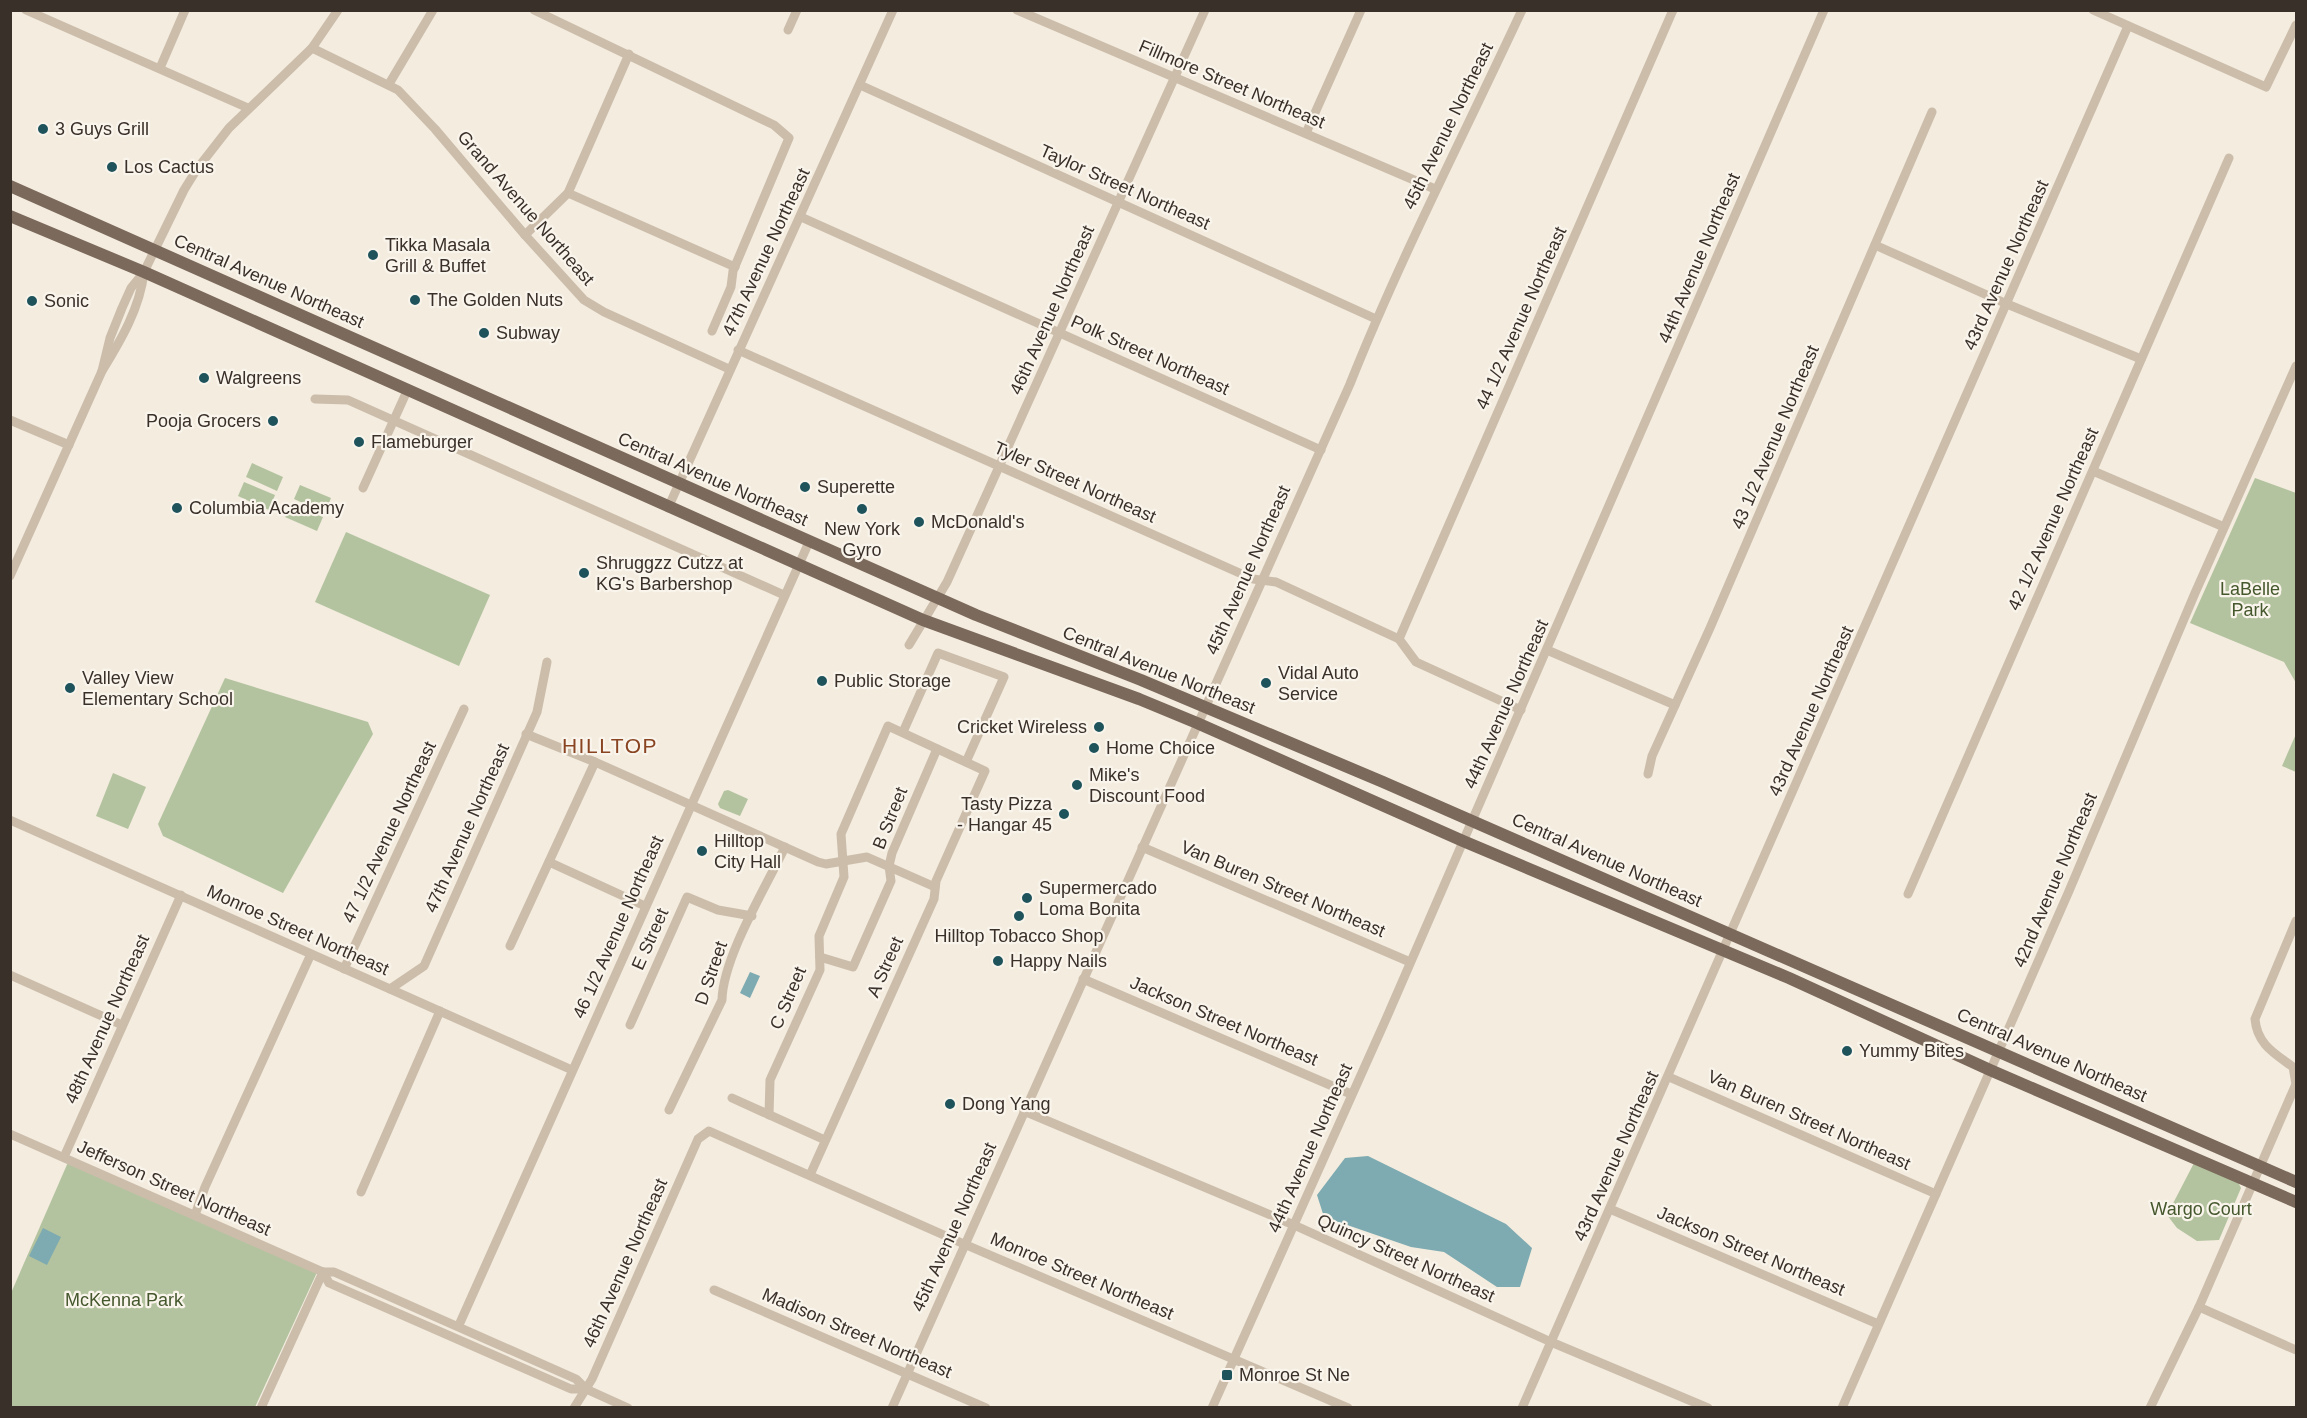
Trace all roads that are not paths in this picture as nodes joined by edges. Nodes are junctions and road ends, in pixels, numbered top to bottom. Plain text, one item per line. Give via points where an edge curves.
1 (26, 10) edge
2 (186, 10) edge
3 (338, 10) edge
4 (433, 10) edge
5 (534, 10) edge
6 (797, 10) edge
7 (893, 10) edge
8 (1017, 10) edge
9 (1205, 10) edge
10 (1361, 10) edge
11 (1522, 10) edge
12 (1673, 10) edge
13 (1824, 10) edge
14 (2093, 10) edge
15 (2296, 25) edge
16 (2128, 26) junction
17 (788, 30) dead end
18 (312, 48) junction
19 (629, 54) junction
20 (160, 68) junction
21 (1175, 78) junction
22 (389, 84) junction
23 (860, 85) junction
24 (248, 108) junction
25 (1932, 112) dead end
26 (1306, 133) junction
27 (2229, 158) dead end
28 (10, 186) edge
29 (1435, 189) junction
30 (568, 193) junction
31 (1118, 203) junction
32 (10, 216) edge
33 (801, 217) junction
34 (525, 235) junction
35 (1875, 245) junction
36 (155, 249) junction
37 (735, 267) junction
38 (144, 272) junction
39 (2007, 304) junction
40 (1376, 319) junction
41 (712, 331) dead end
42 (1060, 333) junction
43 (738, 350) junction
44 (2141, 359) junction
45 (2296, 366) edge
46 (729, 369) junction
47 (407, 391) junction
48 (315, 399) dead end
49 (10, 420) edge
50 (394, 420) junction
51 (69, 446) junction
52 (1321, 450) junction
53 (999, 467) junction
54 (2092, 471) junction
55 (679, 484) junction
56 (363, 488) dead end
57 (668, 508) junction
58 (2224, 527) junction
59 (809, 542) junction
60 (798, 566) junction
61 (10, 576) edge
62 (1263, 580) junction
63 (784, 596) junction
64 (937, 598) junction
65 (922, 620) junction
66 (1399, 639) junction
67 (909, 645) dead end
68 (1547, 650) junction
69 (547, 662) dead end
70 (1675, 705) junction
71 (1203, 708) junction
72 (464, 709) dead end
73 (1521, 710) junction
74 (1197, 723) junction
75 (903, 732) junction
76 (526, 734) junction
77 (937, 749) junction
78 (595, 762) junction
79 (966, 762) junction
80 (1648, 774) dead end
81 (691, 806) junction
82 (10, 820) edge
83 (1472, 821) junction
84 (1463, 841) junction
85 (1142, 846) junction
86 (786, 847) junction
87 (843, 861) junction
88 (549, 862) junction
89 (889, 866) junction
90 (935, 887) junction
91 (1908, 894) dead end
92 (181, 895) junction
93 (645, 906) junction
94 (752, 916) junction
95 (2296, 921) edge
96 (1731, 936) junction
97 (510, 946) dead end
98 (1725, 951) junction
99 (311, 954) junction
100 (820, 957) junction
101 (1410, 962) junction
102 (344, 969) junction
103 (10, 975) edge
104 (1083, 979) junction
105 (390, 990) junction
106 (440, 1011) junction
107 (122, 1025) junction
108 (630, 1025) dead end
109 (1998, 1052) junction
110 (572, 1070) junction
111 (1990, 1070) junction
112 (1669, 1077) junction
113 (2296, 1084) edge
114 (1351, 1094) junction
115 (732, 1098) dead end
116 (669, 1110) dead end
117 (2131, 1110) junction
118 (1024, 1111) junction
119 (768, 1115) junction
120 (2123, 1128) junction
121 (705, 1132) joint
122 (10, 1134) edge
123 (825, 1140) junction
124 (64, 1157) junction
125 (2260, 1166) junction
126 (810, 1175) junction
127 (2296, 1182) edge
128 (2253, 1184) junction
129 (361, 1192) dead end
130 (1936, 1194) junction
131 (2296, 1203) edge
132 (1610, 1209) junction
133 (195, 1215) junction
134 (1294, 1225) junction
135 (964, 1244) junction
136 (323, 1272) junction
137 (714, 1290) dead end
138 (2199, 1307) junction
139 (1878, 1324) junction
140 (459, 1325) junction
141 (1551, 1342) junction
142 (2296, 1350) edge
143 (1234, 1358) junction
144 (908, 1372) junction
145 (586, 1389) junction
146 (262, 1407) edge
147 (574, 1407) edge
148 (628, 1407) edge
149 (892, 1407) edge
150 (986, 1407) edge
151 (1212, 1407) edge
152 (1348, 1407) edge
153 (1522, 1407) edge
154 (1707, 1407) edge
155 (1842, 1407) edge
156 (2150, 1407) edge

1 - 20 street
2 - 20 street
3 - 18 street
4 - 22 street
5 - 19 street
6 - 17 street
7 - 23 street, 47th Avenue Northeast
8 - 21 street, Fillmore Street Northeast
9 - 21 street, 46th Avenue Northeast
10 - 26 street
11 - 29 street, 45th Avenue Northeast
12 - 66 street, 44 1/2 Avenue Northeast
13 - 68 street, 44th Avenue Northeast
14 - 16 street
15 - 16 street via 2266,87
16 - 39 street, 43rd Avenue Northeast
18 - 22 street, Grand Avenue Northeast
18 - 24 street
19 - 30 street
19 - 37 street via 774,125 789,138
20 - 24 street
21 - 26 street, Fillmore Street Northeast
21 - 31 street, 46th Avenue Northeast
22 - 34 street, Grand Avenue Northeast via 435,129
23 - 31 street, Taylor Street Northeast
23 - 33 street, 47th Avenue Northeast
24 - 36 street via 197,169
25 - 35 street, 43 1/2 Avenue Northeast
26 - 29 street, Fillmore Street Northeast
27 - 44 street, 42 1/2 Avenue Northeast
28 - 36 main road, Central Avenue Northeast
29 - 40 street, 45th Avenue Northeast
30 - 34 street
30 - 37 street
31 - 40 street, Taylor Street Northeast
31 - 42 street, 46th Avenue Northeast
32 - 38 main road, Central Avenue Northeast
33 - 42 street, Polk Street Northeast
33 - 43 street, 47th Avenue Northeast
34 - 46 street, Grand Avenue Northeast via 584,300
35 - 39 street
35 - 70 street, 43 1/2 Avenue Northeast
36 - 38 street
36 - 55 main road, Central Avenue Northeast
37 - 41 street
38 - 47 main road, Central Avenue Northeast
38 - 51 street via 122,308 102,371
39 - 44 street
39 - 96 street, 43rd Avenue Northeast
40 - 52 street, 45th Avenue Northeast
42 - 52 street, Polk Street Northeast
42 - 53 street, 46th Avenue Northeast
43 - 46 street, 47th Avenue Northeast
43 - 53 street, Tyler Street Northeast
44 - 54 street, 42 1/2 Avenue Northeast
45 - 58 street, 42nd Avenue Northeast
46 - 55 street, 47th Avenue Northeast
47 - 50 street
47 - 57 main road, Central Avenue Northeast
48 - 50 street via 348,400
49 - 51 street
50 - 56 street
50 - 63 street
51 - 61 street
52 - 62 street, 45th Avenue Northeast
53 - 62 street, Tyler Street Northeast via 1253,579
53 - 64 street, 46th Avenue Northeast
54 - 58 street
54 - 91 street, 42 1/2 Avenue Northeast
55 - 57 street, 47th Avenue Northeast
55 - 59 main road, Central Avenue Northeast
57 - 60 main road, Central Avenue Northeast
58 - 109 street, 42nd Avenue Northeast
59 - 60 street, 46 1/2 Avenue Northeast
59 - 64 main road, Central Avenue Northeast
60 - 63 street, 46 1/2 Avenue Northeast
60 - 65 main road, Central Avenue Northeast
62 - 66 street, Tyler Street Northeast via 1276,582
62 - 71 street, 45th Avenue Northeast
63 - 81 street, 46 1/2 Avenue Northeast
64 - 65 street, 46th Avenue Northeast
64 - 71 main road, Central Avenue Northeast
65 - 67 street, 46th Avenue Northeast
65 - 74 main road, Central Avenue Northeast
66 - 73 street via 1416,662
68 - 70 street
68 - 73 street, 44th Avenue Northeast
69 - 76 street, 47th Avenue Northeast via 537,712
70 - 80 street, 43 1/2 Avenue Northeast
71 - 74 street, 45th Avenue Northeast
71 - 83 main road, Central Avenue Northeast
72 - 102 street, 47 1/2 Avenue Northeast
73 - 83 street, 44th Avenue Northeast
74 - 84 main road, Central Avenue Northeast
74 - 85 street, 45th Avenue Northeast
75 - 77 street
75 - 79 street via 938,653 1004,677
75 - 87 street, C Street via 888,726 841,834
76 - 78 street
76 - 105 street, 47th Avenue Northeast via 424,966
77 - 79 street
77 - 89 street, B Street
78 - 81 street
78 - 88 street
79 - 90 street, A Street via 985,771
81 - 86 street
81 - 93 street, 46 1/2 Avenue Northeast
82 - 92 street, Monroe Street Northeast
83 - 84 street, 44th Avenue Northeast
83 - 96 main road, Central Avenue Northeast
84 - 98 main road, Central Avenue Northeast
84 - 101 street, 44th Avenue Northeast
85 - 101 street, Van Buren Street Northeast
85 - 104 street, 45th Avenue Northeast
86 - 87 street via 826,864
86 - 94 street, D Street
87 - 89 street via 867,857
87 - 100 street, C Street via 844,877 819,936
88 - 93 street
88 - 97 street
89 - 90 street
89 - 100 street, B Street via 891,881 853,968
90 - 123 street, A Street via 934,899
92 - 99 street, Monroe Street Northeast
92 - 107 street, 48th Avenue Northeast
93 - 110 street, 46 1/2 Avenue Northeast
94 - 108 street, E Street via 718,910 687,897
94 - 116 street, D Street via 729,961 722,1000
95 - 113 street via 2255,1019 2262,1044 2293,1066
96 - 98 street, 43rd Avenue Northeast
96 - 109 main road, Central Avenue Northeast
98 - 111 main road, Central Avenue Northeast
98 - 112 street, 43rd Avenue Northeast
99 - 102 street, Monroe Street Northeast
99 - 133 street
100 - 119 street, C Street via 820,970 770,1080
101 - 114 street, 44th Avenue Northeast
102 - 105 street, Monroe Street Northeast
103 - 107 street
104 - 114 street, Jackson Street Northeast
104 - 118 street, 45th Avenue Northeast
105 - 106 street, Monroe Street Northeast
106 - 110 street, Monroe Street Northeast
106 - 129 street
107 - 124 street, 48th Avenue Northeast
109 - 111 street, 42nd Avenue Northeast
109 - 117 main road, Central Avenue Northeast
110 - 140 street, 46 1/2 Avenue Northeast
111 - 120 main road, Central Avenue Northeast
111 - 130 street, 42nd Avenue Northeast
112 - 130 street, Van Buren Street Northeast
112 - 132 street, 43rd Avenue Northeast
113 - 125 street
114 - 134 street, 44th Avenue Northeast
115 - 119 street
117 - 120 main road
117 - 125 main road, Central Avenue Northeast
118 - 134 street, Quincy Street Northeast
118 - 135 street, 45th Avenue Northeast
119 - 123 street
120 - 128 main road, Central Avenue Northeast
121 - 126 street, Monroe Street Northeast via 714,1132
121 - 145 street, 46th Avenue Northeast via 698,1139
122 - 124 street, Jefferson Street Northeast
123 - 126 street, A Street
124 - 133 street, Jefferson Street Northeast
125 - 127 main road, Central Avenue Northeast
125 - 128 street
126 - 135 street, Monroe Street Northeast
128 - 131 main road, Central Avenue Northeast
128 - 138 street
130 - 139 street, 42nd Avenue Northeast
132 - 139 street, Jackson Street Northeast
132 - 141 street, 43rd Avenue Northeast
133 - 136 street, Jefferson Street Northeast
134 - 141 street, Quincy Street Northeast
134 - 143 street, 44th Avenue Northeast
135 - 143 street, Monroe Street Northeast
135 - 144 street, 45th Avenue Northeast
136 - 140 street, Jefferson Street Northeast via 334,1272
136 - 145 street, Jefferson Street Northeast via 329,1283 453,1339 571,1389
136 - 146 street
137 - 144 street, Madison Street Northeast
138 - 142 street
138 - 156 street
139 - 155 street, 42nd Avenue Northeast
140 - 145 street, Jefferson Street Northeast via 576,1379
141 - 153 street, 43rd Avenue Northeast
141 - 154 street, Quincy Street Northeast
143 - 151 street, 44th Avenue Northeast
143 - 152 street, Monroe Street Northeast
144 - 149 street, 45th Avenue Northeast
144 - 150 street, Madison Street Northeast
145 - 147 street, 46th Avenue Northeast
145 - 148 street, Jefferson Street Northeast

